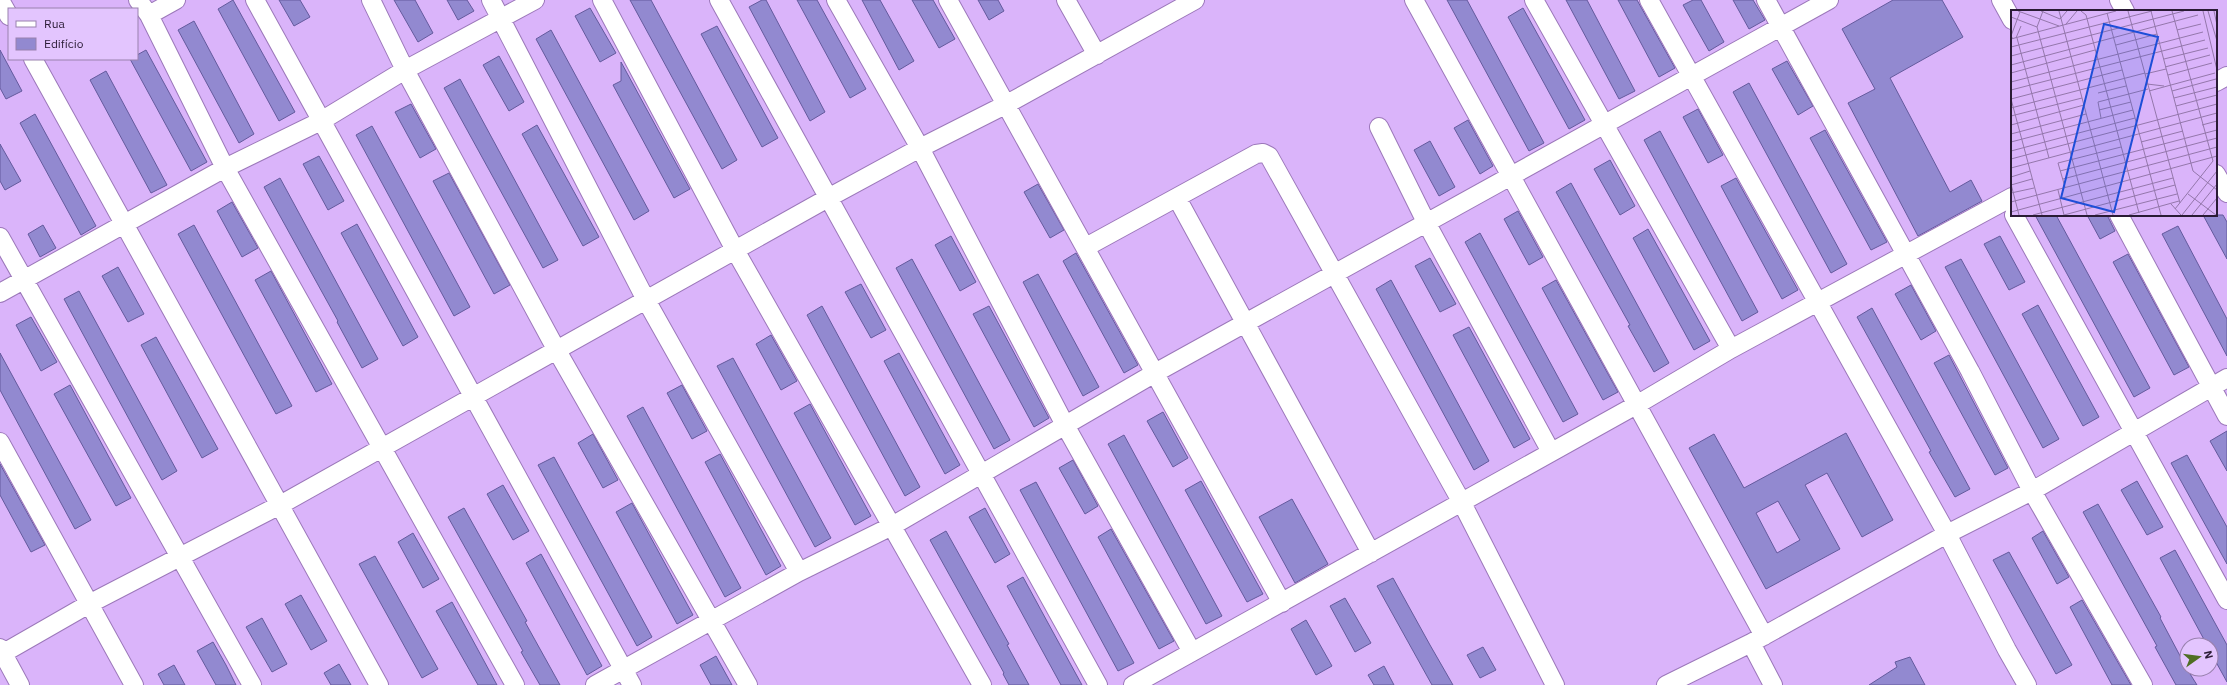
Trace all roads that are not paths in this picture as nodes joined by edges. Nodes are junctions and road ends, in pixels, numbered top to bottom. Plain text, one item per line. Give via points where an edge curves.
1 (0, 0) edge
2 (138, 0) edge
3 (176, 0) edge
4 (255, 0) edge
5 (372, 0) edge
6 (491, 0) edge
7 (535, 0) edge
8 (602, 0) edge
9 (719, 0) edge
10 (836, 0) edge
11 (948, 0) edge
12 (1066, 0) edge
13 (1414, 0) edge
14 (1534, 0) edge
15 (1649, 0) edge
16 (1766, 0) edge
17 (1829, 0) edge
18 (2001, 0) edge
19 (2118, 0) edge
20 (1190, 1) edge
21 (2124, 10) edge
22 (8, 14) edge
23 (148, 15) junction
24 (2011, 18) edge
25 (501, 20) junction
26 (1781, 27) junction
27 (1097, 55) junction
28 (34, 60) edge
29 (405, 70) junction
30 (1692, 76) junction
31 (2227, 76) edge
32 (2217, 81) edge
33 (1007, 104) junction
34 (321, 121) junction
35 (1603, 125) junction
36 (1379, 127) dead end
37 (920, 148) junction
38 (225, 168) junction
39 (2217, 176) edge
40 (1510, 177) junction
41 (2227, 193) edge
42 (828, 198) junction
43 (1177, 198) junction
44 (2011, 206) edge
45 (2016, 216) edge
46 (2120, 216) edge
47 (124, 223) junction
48 (1427, 224) junction
49 (0, 237) edge
50 (1086, 247) junction
51 (735, 250) junction
52 (1906, 254) junction
53 (1336, 273) junction
54 (24, 279) junction
55 (0, 293) edge
56 (646, 300) junction
57 (1817, 302) junction
58 (1246, 322) junction
59 (1731, 348) junction
60 (556, 349) junction
61 (1155, 373) junction
62 (2227, 378) edge
63 (2211, 387) junction
64 (474, 397) junction
65 (1638, 404) junction
66 (2227, 416) edge
67 (1065, 425) junction
68 (2134, 431) junction
69 (0, 442) edge
70 (382, 447) junction
71 (1552, 452) junction
72 (980, 474) junction
73 (2032, 491) junction
74 (1461, 501) junction
75 (280, 505) junction
76 (892, 526) junction
77 (1947, 534) junction
78 (1371, 553) junction
79 (181, 556) junction
80 (799, 572) junction
81 (2227, 600) edge
82 (1282, 603) junction
83 (90, 604) junction
84 (711, 620) junction
85 (1758, 639) junction
86 (1, 652) edge
87 (1192, 652) junction
88 (623, 669) junction
89 (20, 685) edge
90 (134, 685) edge
91 (252, 685) edge
92 (379, 685) edge
93 (515, 685) edge
94 (595, 685) edge
95 (632, 685) edge
96 (748, 685) edge
97 (982, 685) edge
98 (1098, 685) edge
99 (1133, 685) edge
100 (1555, 685) edge
101 (1666, 685) edge
102 (1773, 685) edge
103 (2027, 685) edge
104 (2143, 685) edge

1 - 22 street
2 - 23 street
3 - 23 street
4 - 34 street
5 - 29 street
6 - 25 street
7 - 25 street
8 - 51 street
9 - 42 street
10 - 37 street
11 - 33 street
12 - 27 street
13 - 40 street
14 - 35 street
15 - 30 street
16 - 26 street
17 - 26 street
18 - 24 street
19 - 21 street
20 - 27 street
23 - 38 street
25 - 29 street
25 - 56 street
26 - 30 street
26 - 52 street
27 - 33 street
28 - 47 street
29 - 34 street
29 - 60 street
30 - 35 street
30 - 57 street
31 - 32 street
33 - 37 street
33 - 50 street
34 - 38 street
34 - 64 street
35 - 40 street
35 - 59 street
36 - 48 street
37 - 42 street
37 - 67 street
38 - 47 street
38 - 70 street
39 - 41 street
40 - 48 street
40 - 65 street
42 - 51 street
42 - 72 street
43 - 50 street
43 - 53 street via 1256,154 1263,153 1269,156
43 - 58 street
44 - 52 street
45 - 68 street
46 - 63 street
47 - 54 street
47 - 75 street
48 - 53 street
48 - 71 street
49 - 54 street
50 - 61 street
51 - 56 street
51 - 76 street
52 - 57 street
52 - 73 street
53 - 58 street
53 - 74 street
54 - 55 street
54 - 79 street
56 - 60 street
56 - 80 street
57 - 59 street
57 - 77 street
58 - 61 street
58 - 78 street
59 - 65 street
60 - 64 street
60 - 84 street
61 - 67 street
61 - 82 street
62 - 63 street
63 - 66 street
63 - 68 street
64 - 70 street
64 - 88 street
65 - 71 street
65 - 85 street
67 - 72 street
67 - 87 street
68 - 73 street
68 - 81 street
69 - 83 street
70 - 75 street
70 - 93 street
71 - 74 street
72 - 76 street
72 - 98 street
73 - 77 street
73 - 104 street
74 - 78 street
74 - 100 street
75 - 79 street
75 - 92 street
76 - 80 street
76 - 97 street
77 - 85 street
77 - 103 street
78 - 82 street
79 - 83 street
79 - 91 street
80 - 84 street
82 - 87 street
83 - 86 street
83 - 90 street
84 - 88 street
84 - 96 street
85 - 101 street
85 - 102 street
86 - 89 street
87 - 99 street
88 - 94 street
88 - 95 street

